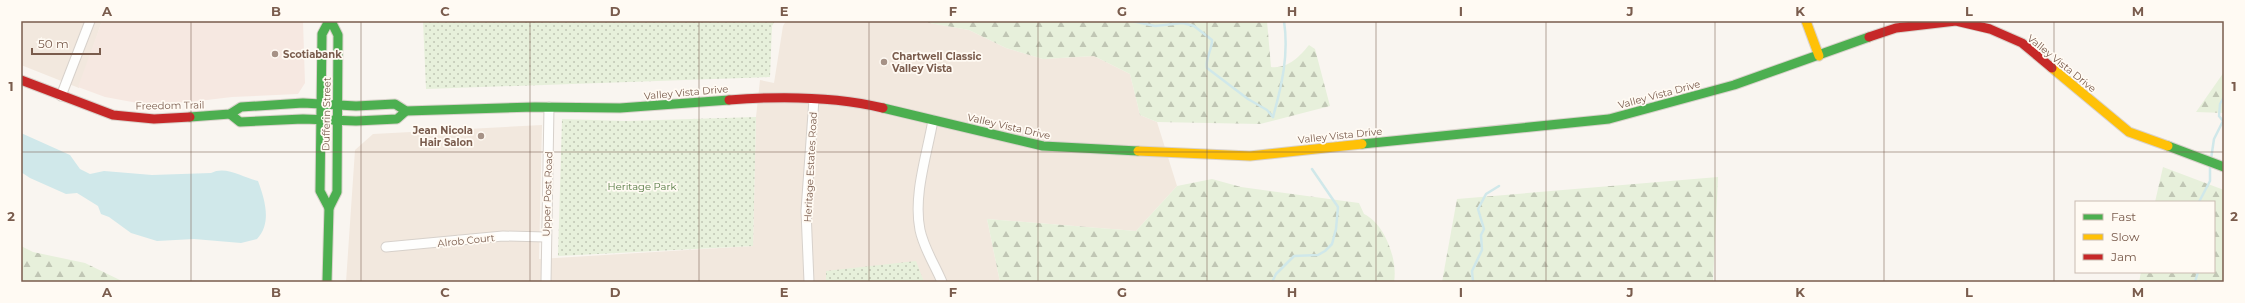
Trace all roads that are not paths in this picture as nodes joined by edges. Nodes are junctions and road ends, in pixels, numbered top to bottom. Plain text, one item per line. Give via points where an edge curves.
1 (90, 21) edge
2 (330, 21) edge
3 (1806, 21) edge
4 (1819, 56) junction
5 (21, 80) edge
6 (61, 96) junction
7 (814, 99) junction
8 (321, 104) junction
9 (338, 105) junction
10 (549, 107) junction
11 (406, 111) junction
12 (230, 114) junction
13 (321, 120) junction
14 (337, 120) junction
15 (933, 120) junction
16 (2224, 166) edge
17 (328, 208) junction
18 (546, 237) junction
19 (386, 247) dead end
20 (327, 282) edge
21 (546, 282) edge
22 (809, 282) edge
23 (942, 282) edge

1 - 6 street
2 - 8 street, Dufferin Street via 322,34
2 - 9 street, Dufferin Street via 338,35
3 - 4 street
4 - 15 street, Valley Vista Drive via 1734,85 1609,119 1250,156 1051,147
4 - 16 street, Valley Vista Drive via 1896,28 1956,21 1990,29 2022,43 2129,132 2173,150
5 - 6 street, Freedom Trail
6 - 12 street, Freedom Trail via 102,112 133,117
7 - 10 street, Valley Vista Drive via 754,98 620,108
7 - 15 street, Valley Vista Drive via 861,103
7 - 22 street, Heritage Estates Road via 806,211
8 - 9 street, Valley Vista Drive
8 - 12 street, Freedom Trail via 241,107
8 - 13 street, Dufferin Street
9 - 11 street, Valley Vista Drive via 395,104
9 - 14 street, Dufferin Street
10 - 11 street, Valley Vista Drive
10 - 18 street, Upper Post Road
11 - 14 street, Valley Vista Drive via 397,119
12 - 13 street, Freedom Trail via 240,122
13 - 14 street, Valley Vista Drive
13 - 17 street, Dufferin Street via 320,191
14 - 17 street, Dufferin Street via 337,192
15 - 23 street via 922,175 919,220 923,240
17 - 20 street, Dufferin Street
18 - 19 street, Alrob Court via 504,236
18 - 21 street, Upper Post Road

